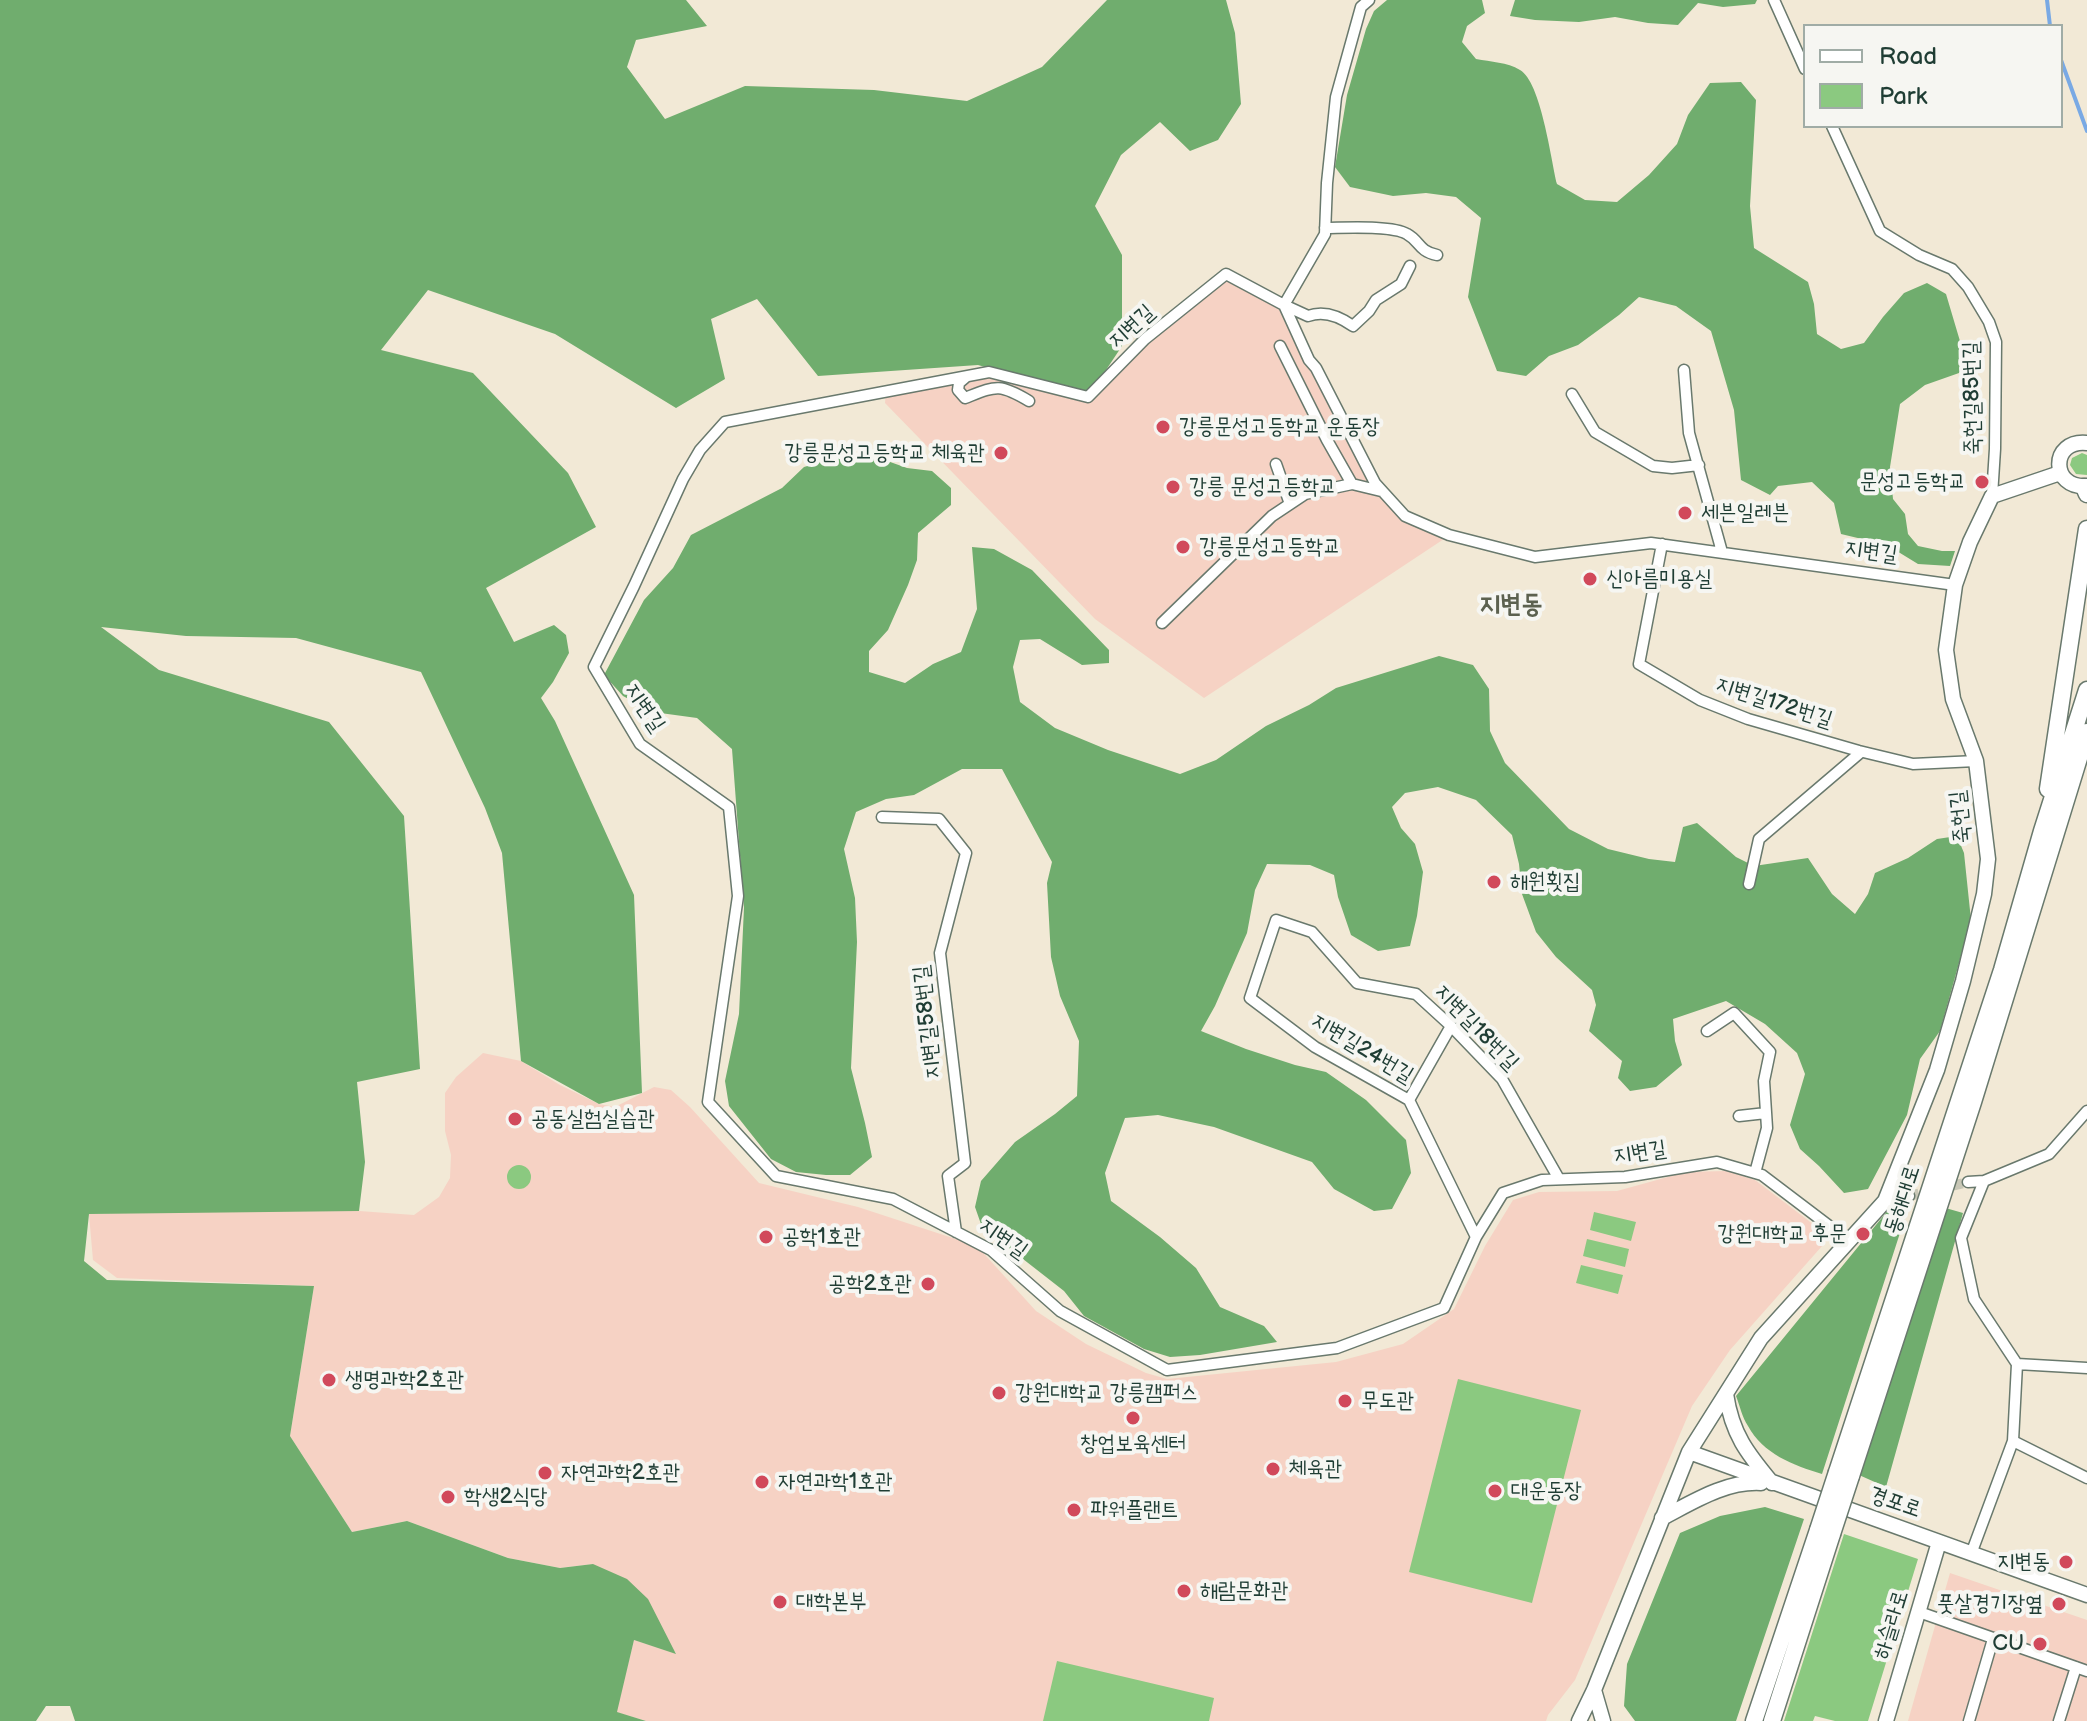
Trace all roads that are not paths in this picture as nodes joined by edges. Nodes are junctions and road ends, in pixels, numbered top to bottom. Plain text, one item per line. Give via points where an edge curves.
1 (1369, 0) edge
2 (1774, 0) edge
3 (1803, 65) edge
4 (1833, 128) edge
5 (1325, 228) junction
6 (1437, 255) dead end
7 (1410, 266) dead end
8 (1284, 305) junction
9 (1280, 346) dead end
10 (1684, 370) dead end
11 (966, 377) junction
12 (1572, 394) dead end
13 (1029, 401) dead end
14 (2087, 443) edge
15 (1276, 464) dead end
16 (1699, 465) junction
17 (2060, 473) junction
18 (1352, 484) junction
19 (2086, 489) edge
20 (1382, 491) junction
21 (1992, 496) junction
22 (1290, 504) junction
23 (2087, 529) edge
24 (1662, 544) junction
25 (1722, 552) junction
26 (1955, 585) junction
27 (1162, 623) dead end
28 (2087, 690) edge
29 (2087, 732) edge
30 (2087, 746) edge
31 (1861, 752) junction
32 (1976, 761) junction
33 (2074, 773) junction
34 (882, 817) dead end
35 (2042, 831) junction
36 (1749, 884) dead end
37 (1250, 998) joint
38 (1451, 1026) junction
39 (1707, 1031) dead end
40 (1409, 1100) junction
41 (2087, 1111) edge
42 (1766, 1113) junction
43 (1739, 1116) dead end
44 (1755, 1173) junction
45 (1559, 1179) junction
46 (1984, 1181) junction
47 (1968, 1182) tunnel mouth
48 (1909, 1196) tunnel mouth
49 (1885, 1201) junction
50 (956, 1232) junction
51 (1476, 1237) junction
52 (1849, 1241) junction
53 (2017, 1364) junction
54 (2087, 1368) edge
55 (1726, 1394) junction
56 (2013, 1441) junction
57 (1689, 1452) junction
58 (1844, 1474) junction
59 (2087, 1478) edge
60 (1772, 1483) junction
61 (1662, 1518) junction
62 (1825, 1532) junction
63 (1939, 1542) junction
64 (1971, 1554) junction
65 (2087, 1595) edge
66 (1919, 1612) junction
67 (1993, 1639) junction
68 (2081, 1669) edge
69 (1594, 1690) junction
70 (1579, 1721) edge
71 (1603, 1721) edge
72 (1754, 1721) edge
73 (1772, 1721) edge
74 (1886, 1721) edge
75 (1969, 1721) edge
76 (2059, 1721) edge

1 - 5 street via 1361,7 1336,97
2 - 3 street
4 - 21 street, 죽헌길85번길 via 1880,231 1952,269 1989,322 1996,342
5 - 6 street via 1393,230
5 - 8 street
7 - 8 street via 1401,284 1376,300 1353,326 1331,314 1308,316
8 - 11 street, 지변길 via 1226,274 1145,339 1088,397 989,372
8 - 20 street, 지변길
9 - 18 street
10 - 16 street via 1689,433
11 - 13 street via 958,390 965,398 995,387
11 - 50 street, 지변길 via 725,422 683,479 594,667 640,744 729,807 738,896 708,1102 776,1176 893,1199
12 - 16 street via 1595,432 1653,466
14 - 17 street via 2074,443 2063,452
15 - 22 street
16 - 25 street
17 - 19 street via 2070,484
17 - 21 street
18 - 20 street
18 - 22 street via 1305,494
20 - 24 street, 지변길 via 1405,516 1449,535 1535,557
21 - 26 street, 죽헌길
22 - 27 street
23 - 35 main road
24 - 25 street, 지변길
24 - 31 street, 지변길172번길 via 1639,664 1700,700
25 - 26 street, 지변길
26 - 32 street, 죽헌길 via 1946,650 1953,699
28 - 35 main road, 동해대로
29 - 33 main road, 동해대로
30 - 33 main road
31 - 32 street, 지변길172번길 via 1913,764
31 - 36 street via 1759,839
32 - 49 street, 죽헌길 via 1988,859 1984,894 1937,1070
33 - 58 main road, 동해대로 via 1973,1102
34 - 50 street, 지변길58번길 via 939,819 966,853 940,953 965,1163 948,1176
35 - 58 main road, 동해대로
37 - 38 street, 지변길18번길 via 1276,920 1312,932 1357,983 1416,994
37 - 40 street, 지변길24번길 via 1315,1047
38 - 40 street
38 - 45 street, 지변길18번길 via 1502,1079
39 - 42 street via 1734,1013 1770,1052 1764,1081
40 - 51 street, 지변길24번길
41 - 46 street via 2049,1154
42 - 43 street
42 - 44 street
44 - 45 street, 지변길 via 1717,1162 1625,1177
44 - 52 street, 지변길
45 - 51 street, 지변길 via 1503,1193
46 - 47 street
46 - 53 street via 1961,1238 1974,1299
48 - 49 street
49 - 52 street
50 - 51 street, 지변길 via 991,1250 1060,1311 1167,1370 1337,1348 1444,1308
52 - 55 street via 1761,1338
53 - 54 street
53 - 56 street
55 - 57 street
55 - 60 street via 1736,1432
56 - 59 street
56 - 64 street
57 - 60 street, 경포로
57 - 61 street
58 - 62 main road, 동해대로, bridge
60 - 61 street via 1747,1482 1710,1493
60 - 63 street, 경포로
61 - 69 street
62 - 72 main road, 동해대로
62 - 73 main road, 동해대로
63 - 64 street, 경포로
63 - 66 street, 하슬라로
64 - 65 street, 경포로
66 - 67 street
66 - 74 street, 하슬라로
67 - 68 street
67 - 75 street
68 - 76 street
69 - 70 street
69 - 71 street

